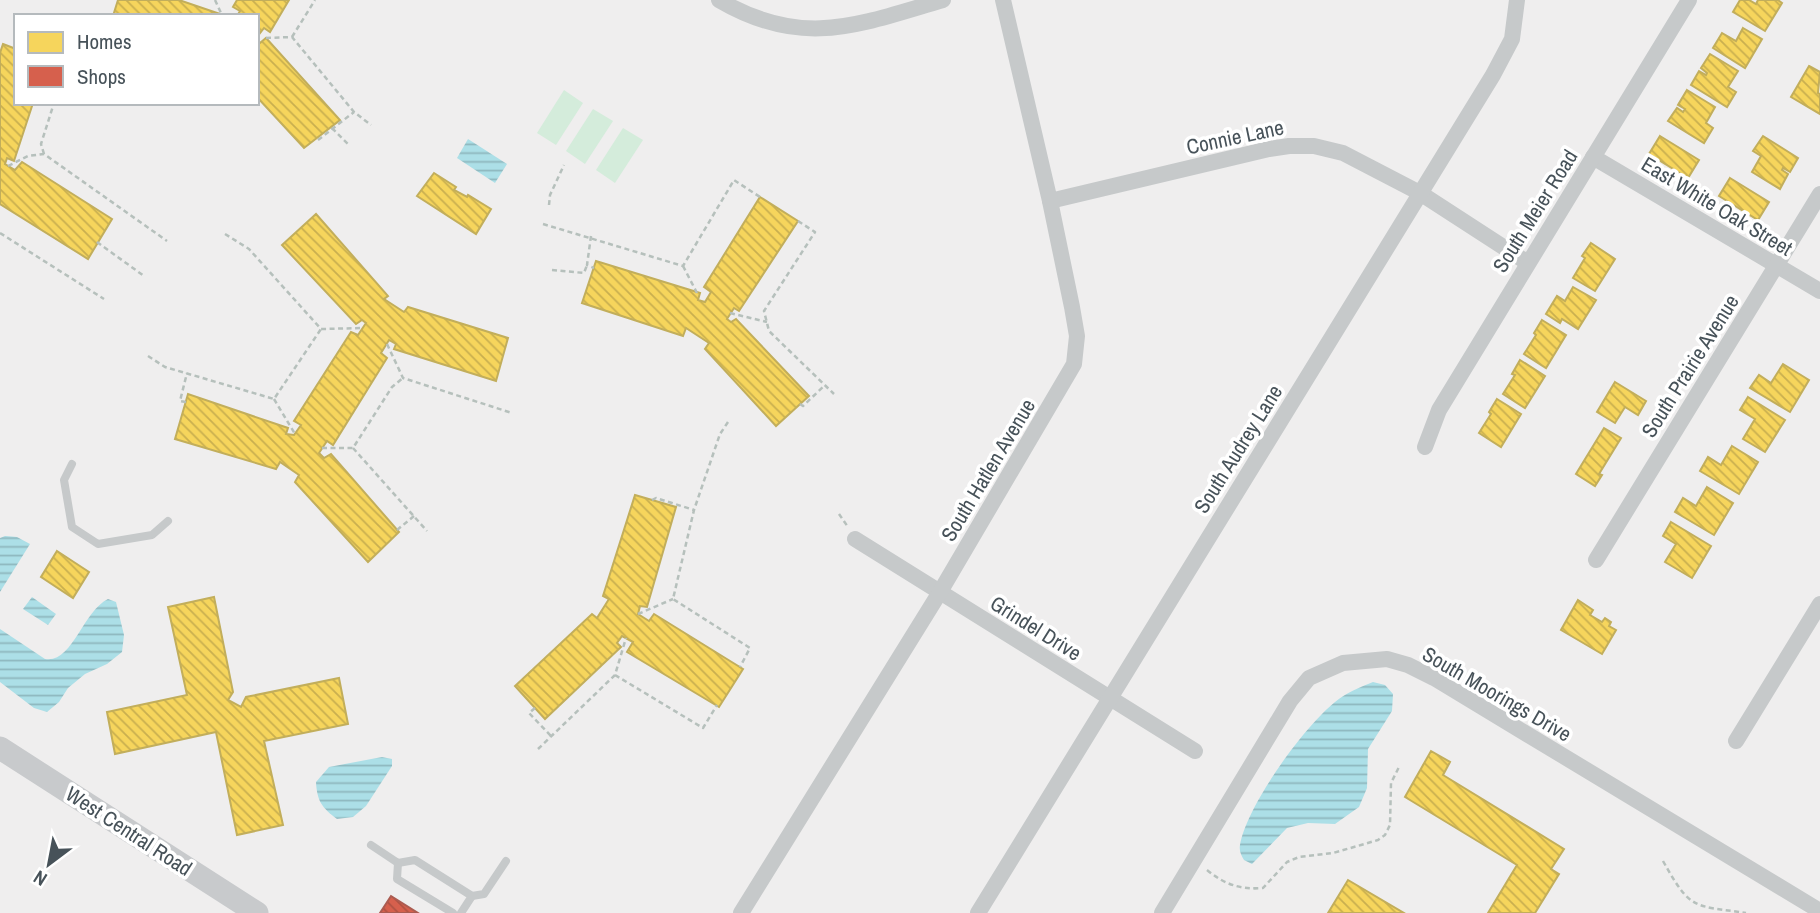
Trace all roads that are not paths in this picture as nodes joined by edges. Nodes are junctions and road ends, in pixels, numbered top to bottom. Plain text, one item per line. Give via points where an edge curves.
1 (719, 0) edge
2 (943, 0) edge
3 (1003, 0) edge
4 (1517, 0) edge
5 (1689, 0) edge
6 (1593, 157) junction
7 (1420, 193) junction
8 (1820, 194) edge
9 (1050, 201) junction
10 (1528, 263) junction
11 (1777, 265) junction
12 (1820, 291) edge
13 (1424, 447) dead end
14 (72, 464) dead end
15 (168, 521) dead end
16 (855, 539) dead end
17 (1596, 560) dead end
18 (940, 592) junction
19 (1820, 604) edge
20 (1110, 698) junction
21 (1736, 741) dead end
22 (0, 748) edge
23 (1195, 751) dead end
24 (371, 845) dead end
25 (506, 861) dead end
26 (398, 863) junction
27 (472, 896) junction
28 (1820, 911) edge
29 (257, 913) edge
30 (453, 913) edge
31 (461, 913) edge
32 (741, 913) edge
33 (978, 913) edge
34 (1162, 913) edge

1 - 2 street via 758,20 811,30 869,22
3 - 9 street, South Hatlen Avenue
4 - 7 street, South Audrey Lane via 1512,39
5 - 6 street, South Meier Road
6 - 10 street, South Meier Road
6 - 11 street, East White Oak Street
7 - 9 street, Connie Lane via 1343,153 1289,146
7 - 10 street, Connie Lane
7 - 20 street, South Audrey Lane
8 - 11 street, South Prairie Avenue
9 - 18 street, South Hatlen Avenue via 1077,337 1074,364
10 - 13 street, South Meier Road via 1439,410
11 - 12 street, East White Oak Street
11 - 17 street, South Prairie Avenue
14 - 15 lane via 64,480 72,527 98,544 152,535
16 - 18 street, Grindel Drive
18 - 20 street, Grindel Drive
18 - 32 street, South Hatlen Avenue
19 - 21 street
20 - 23 street, Grindel Drive
20 - 33 street, South Audrey Lane
22 - 29 main road, West Central Road
24 - 26 lane
25 - 27 lane via 484,894
26 - 27 lane via 415,860
26 - 30 lane via 397,879
27 - 31 lane
28 - 34 street, South Moorings Drive via 1434,678 1387,659 1343,663 1309,678 1290,701

